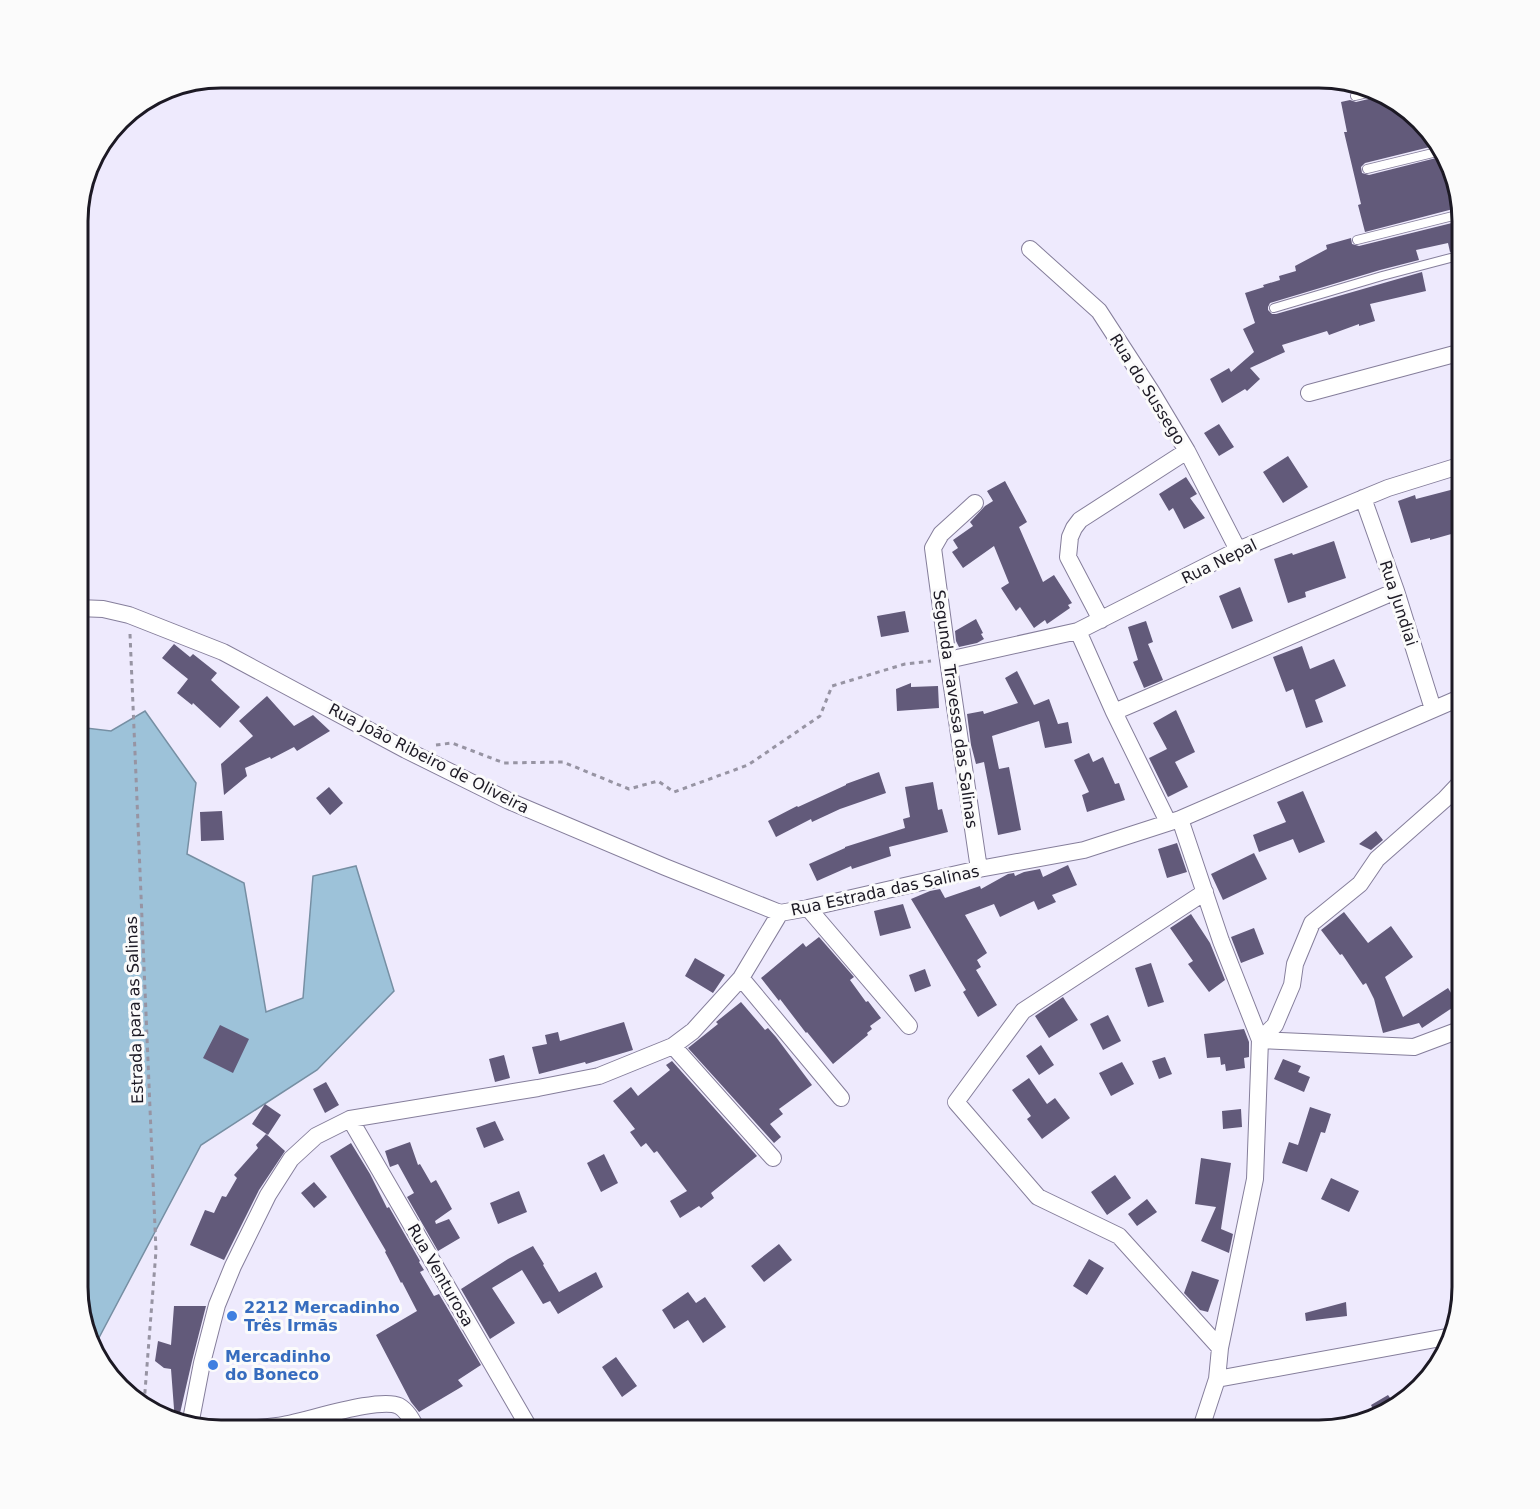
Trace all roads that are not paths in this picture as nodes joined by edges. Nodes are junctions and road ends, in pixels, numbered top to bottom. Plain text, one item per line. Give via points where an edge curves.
1 (1359, 95) edge
2 (1355, 96) dead end
3 (1433, 153) edge
4 (1367, 169) dead end
5 (1451, 216) edge
6 (1357, 240) dead end
7 (1030, 249) dead end
8 (1452, 258) edge
9 (1274, 308) dead end
10 (1452, 355) edge
11 (1309, 393) dead end
12 (1187, 451) junction
13 (1452, 468) edge
14 (1363, 498) junction
15 (975, 502) dead end
16 (1238, 550) junction
17 (1396, 591) junction
18 (89, 608) edge
19 (1101, 620) junction
20 (1078, 631) junction
21 (948, 660) junction
22 (1452, 701) edge
23 (1433, 709) junction
24 (1114, 712) junction
25 (1452, 792) edge
26 (1174, 821) junction
27 (979, 869) junction
28 (1205, 892) junction
29 (808, 908) junction
30 (780, 913) junction
31 (741, 978) junction
32 (909, 1026) dead end
33 (1452, 1033) edge
34 (1260, 1040) junction
35 (673, 1046) junction
36 (841, 1098) dead end
37 (350, 1119) junction
38 (773, 1158) dead end
39 (1441, 1338) edge
40 (1220, 1348) junction
41 (1217, 1378) junction
42 (192, 1417) edge
43 (303, 1420) edge
44 (412, 1420) edge
45 (525, 1420) edge
46 (1204, 1420) edge

1 - 2 lane
3 - 4 lane
5 - 6 lane
7 - 12 street, Rua do Sussego via 1099,311
8 - 9 lane
10 - 11 street
12 - 16 street, Rua do Sussego
12 - 19 street via 1080,520 1074,528 1068,557
13 - 14 street, Rua Nepal
14 - 16 street, Rua Nepal
14 - 17 street, Rua Jundiai
15 - 21 street, Segunda Travessa das Salinas via 941,534 933,548
16 - 19 street, Rua Nepal
17 - 23 street, Rua Jundiai
17 - 24 street
18 - 30 street, Rua João Ribeiro de Oliveira via 129,615 224,652 509,801
19 - 20 street, Rua Nepal
20 - 21 street
20 - 24 street
21 - 27 street, Segunda Travessa das Salinas
22 - 23 street, Rua Estrada das Salinas
23 - 26 street, Rua Estrada das Salinas
24 - 26 street
25 - 34 street via 1377,859 1360,884 1312,923 1275,1025
26 - 27 street, Rua Estrada das Salinas via 1084,850
26 - 28 street
27 - 29 street, Rua Estrada das Salinas
28 - 34 street
28 - 40 street via 1023,1011 956,1102 1038,1197 1119,1236
29 - 30 street, Rua Estrada das Salinas
29 - 32 street
30 - 31 street, Rua Estrada das Salinas
31 - 35 street, Rua Estrada das Salinas via 693,1031
31 - 36 street
33 - 34 street via 1414,1047
34 - 40 street via 1255,1179
35 - 37 street, Rua Estrada das Salinas via 599,1076
35 - 38 street
37 - 42 street, Rua Estrada das Salinas via 316,1136 291,1159 268,1195 217,1305
37 - 45 street, Rua Venturosa
39 - 41 street
40 - 41 street
41 - 46 street
43 - 44 street via 384,1403 399,1406

